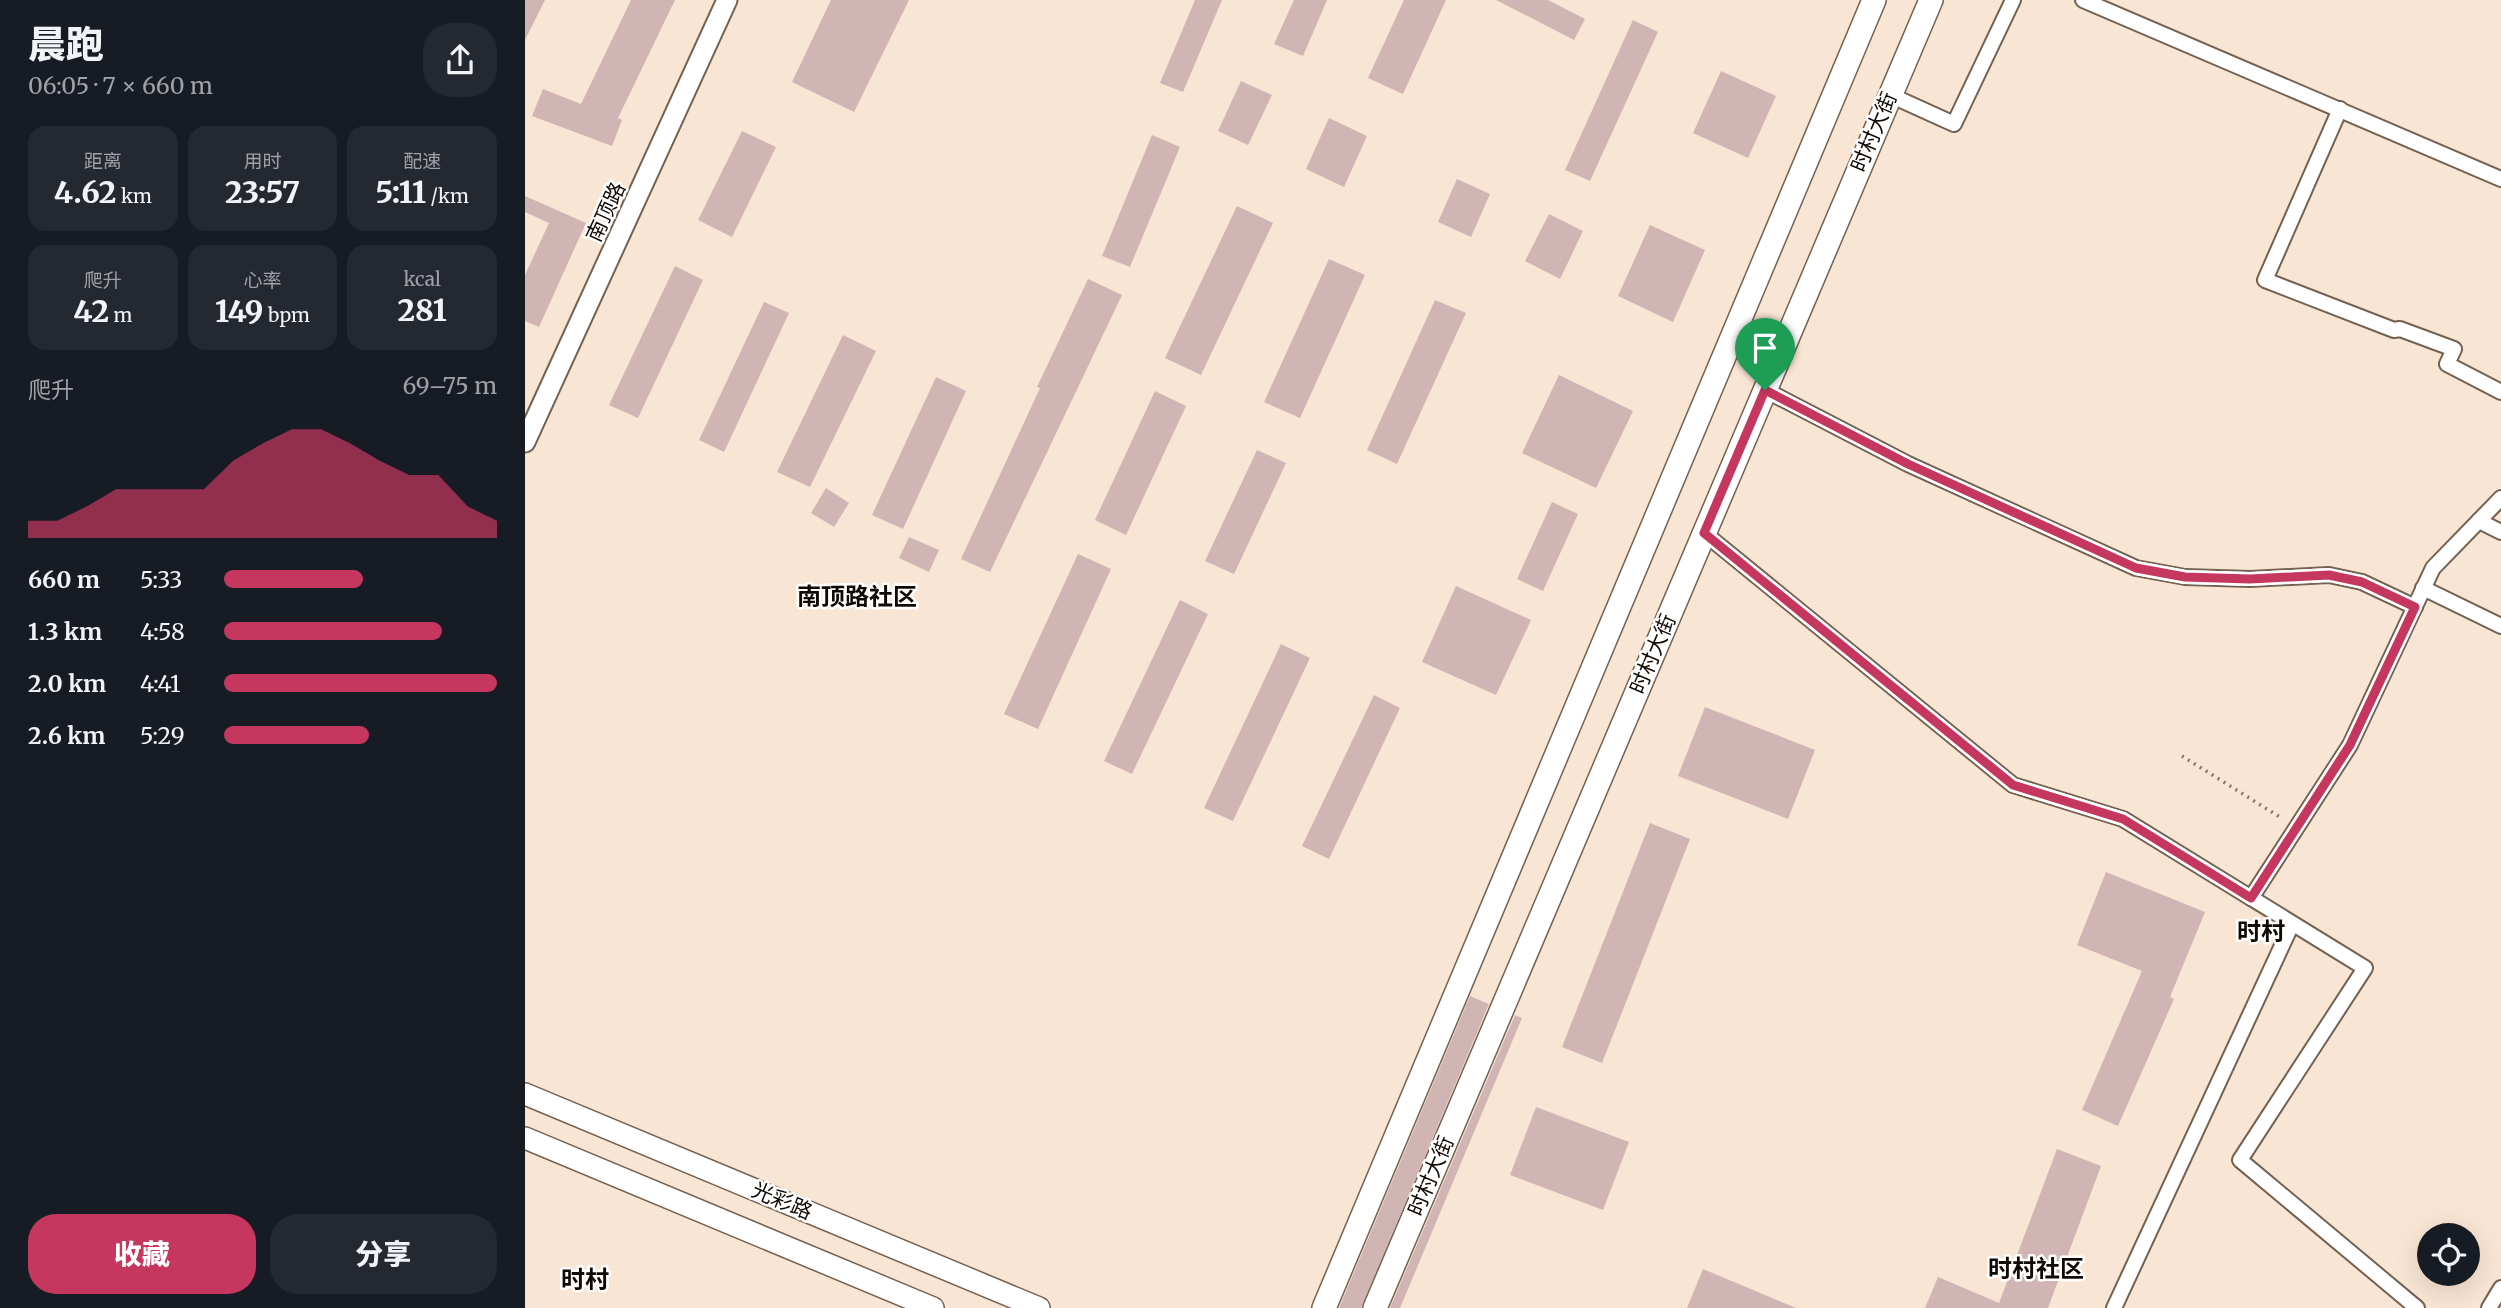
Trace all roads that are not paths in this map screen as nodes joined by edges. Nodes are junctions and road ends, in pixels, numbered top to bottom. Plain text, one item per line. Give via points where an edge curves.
1 (727, 0) edge
2 (1874, 0) edge
3 (1931, 0) edge
4 (2013, 0) edge
5 (2083, 0) edge
6 (1890, 95) junction
7 (2340, 109) junction
8 (2501, 179) edge
9 (1765, 390) junction
10 (2501, 392) edge
11 (525, 442) edge
12 (2501, 498) edge
13 (2479, 521) junction
14 (2501, 532) edge
15 (1704, 533) junction
16 (2423, 588) junction
17 (2415, 607) junction
18 (2501, 626) edge
19 (2251, 898) junction
20 (2293, 924) junction
21 (525, 1094) edge
22 (525, 1138) edge
23 (2501, 1288) edge
24 (933, 1308) edge
25 (1039, 1308) edge
26 (1324, 1308) edge
27 (1375, 1308) edge
28 (2114, 1308) edge
29 (2417, 1308) edge
30 (2489, 1308) edge

1 - 11 street, 南顶路
2 - 26 main road
3 - 6 main road, 时村大街
4 - 6 street via 1954,124
5 - 7 street
6 - 9 main road, 时村大街
7 - 8 street
7 - 10 street via 2265,280 2453,349 2447,364
9 - 15 main road, 时村大街
9 - 17 street via 1908,464 2136,568 2185,577 2329,575 2362,582
12 - 13 street
13 - 14 street
13 - 16 street via 2433,568
15 - 19 street via 2013,785 2123,819
15 - 27 main road, 时村大街
16 - 17 street
16 - 18 street
17 - 19 street via 2350,745
19 - 20 street
20 - 28 street
20 - 29 street via 2365,968 2240,1160
21 - 25 main road, 光彩路
22 - 24 main road, 光彩路
23 - 30 street

